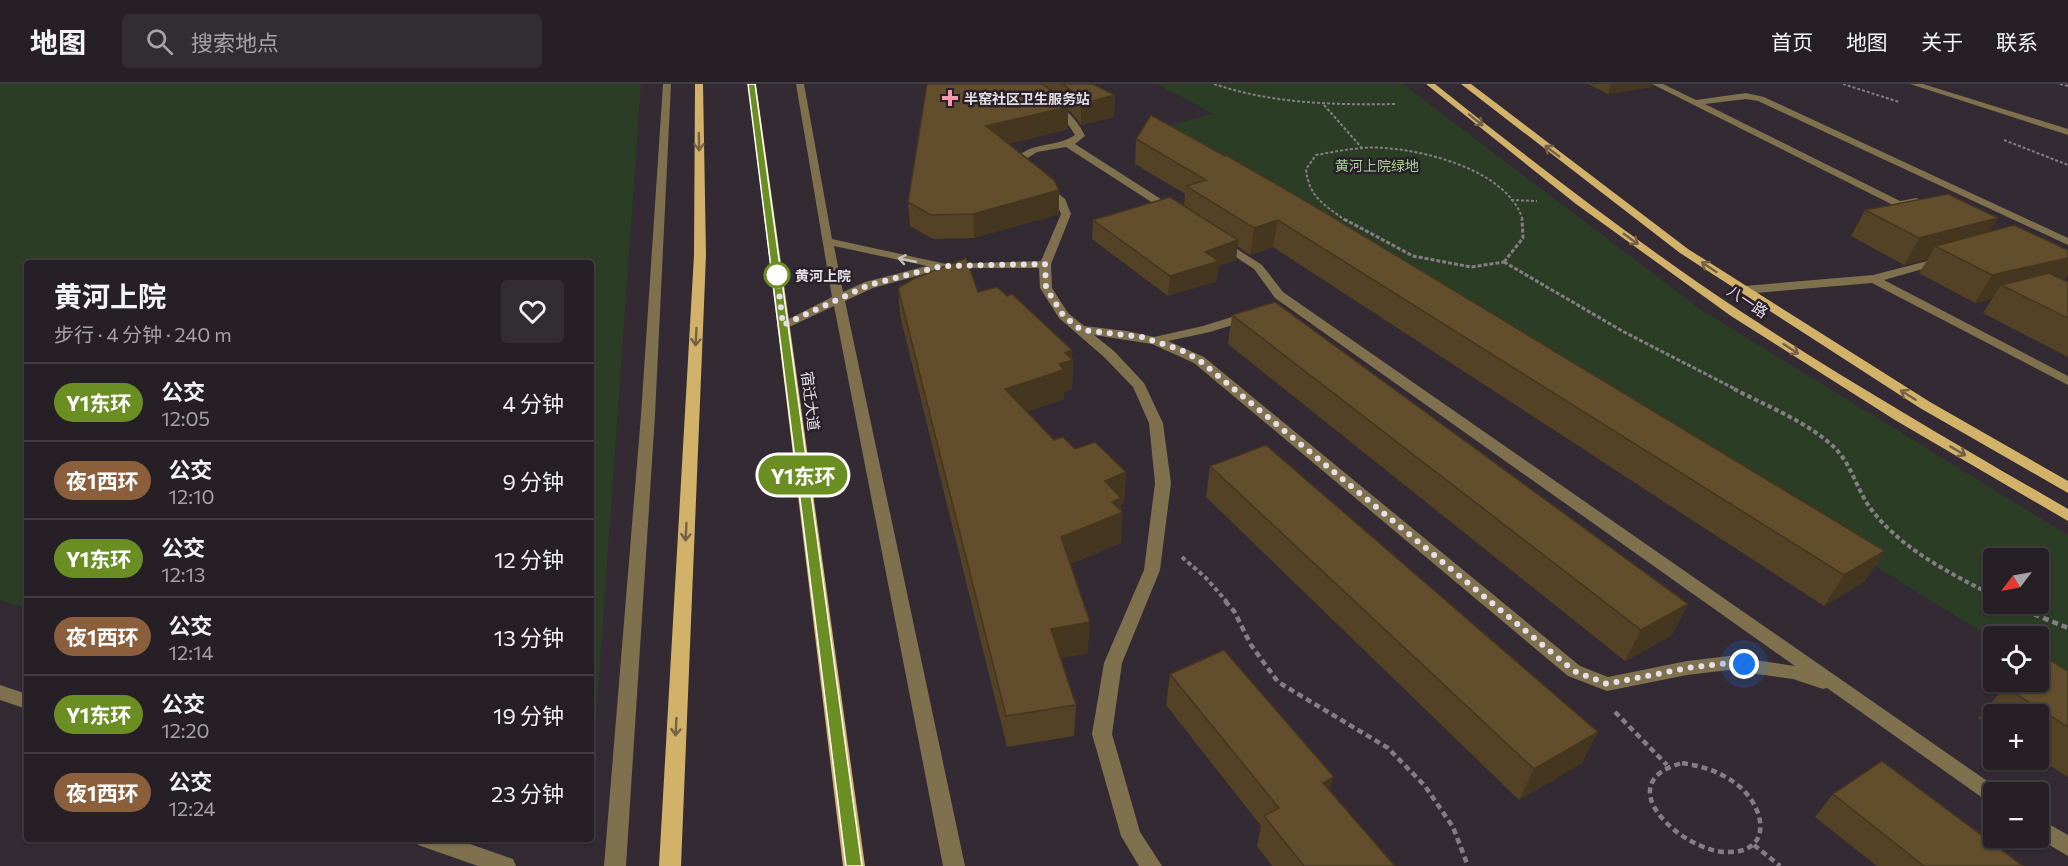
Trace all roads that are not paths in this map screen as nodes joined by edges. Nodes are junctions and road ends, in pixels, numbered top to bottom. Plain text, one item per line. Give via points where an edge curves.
1 (667, 84) edge
2 (699, 84) edge
3 (752, 84) edge
4 (800, 84) edge
5 (1430, 84) edge
6 (1465, 84) edge
7 (1656, 84) edge
8 (1914, 84) edge
9 (1042, 99) edge
10 (1695, 103) junction
11 (2068, 132) edge
12 (1068, 144) junction
13 (1964, 194) junction
14 (1188, 222) edge
15 (2068, 227) edge
16 (2047, 232) junction
17 (1208, 235) edge
18 (2024, 239) edge
19 (827, 241) junction
20 (2068, 242) edge
21 (1955, 257) edge
22 (1045, 264) junction
23 (942, 266) junction
24 (1874, 279) junction
25 (1744, 290) junction
26 (839, 298) junction
27 (1288, 301) junction
28 (783, 325) junction
29 (1081, 330) junction
30 (1156, 340) junction
31 (2068, 381) edge
32 (2068, 488) edge
33 (2068, 516) edge
34 (1843, 690) junction
35 (0, 692) edge
36 (24, 701) edge
37 (1983, 787) edge
38 (2049, 834) edge
39 (436, 842) edge
40 (2068, 847) edge
41 (505, 866) edge
42 (615, 866) edge
43 (670, 866) edge
44 (854, 866) edge
45 (954, 866) edge
46 (1151, 866) edge

1 - 42 street via 648,415
2 -> 43 main road via 700,255
3 - 28 main road, 宿迁大道
4 - 19 street
5 -> 33 main road, 八一路 via 1551,181 1733,311 1833,377
25 -> 6 main road, 八一路 via 1684,251
7 - 10 street
8 - 11 street
9 - 12 street via 1077,128 1080,136
10 - 13 street via 1746,96 1761,99
10 - 13 street via 1899,204
12 - 14 street
12 - 22 street via 1034,149 1021,158 1022,170 1061,201 1066,214
13 - 16 street
15 - 16 street
16 - 18 street
16 - 20 street
17 - 27 street via 1258,267
23 -> 19 street
19 - 26 street
21 - 24 street
22 - 23 street
22 - 29 street via 1046,288 1063,315
23 - 26 street via 869,285
24 - 25 street
24 - 31 street
32 -> 25 main road, 八一路 via 1925,405
26 - 28 street
26 - 45 street
27 - 30 street via 1206,329
27 - 34 street
28 - 44 main road, 宿迁大道
29 - 30 street via 1128,333
29 - 46 street via 1139,386 1156,423 1163,483 1152,570 1113,663 1102,734 1131,836
30 - 34 street via 1199,360 1574,671 1607,684 1729,663 1793,672
34 - 37 street
35 - 36 street
38 - 40 street
39 - 41 street

